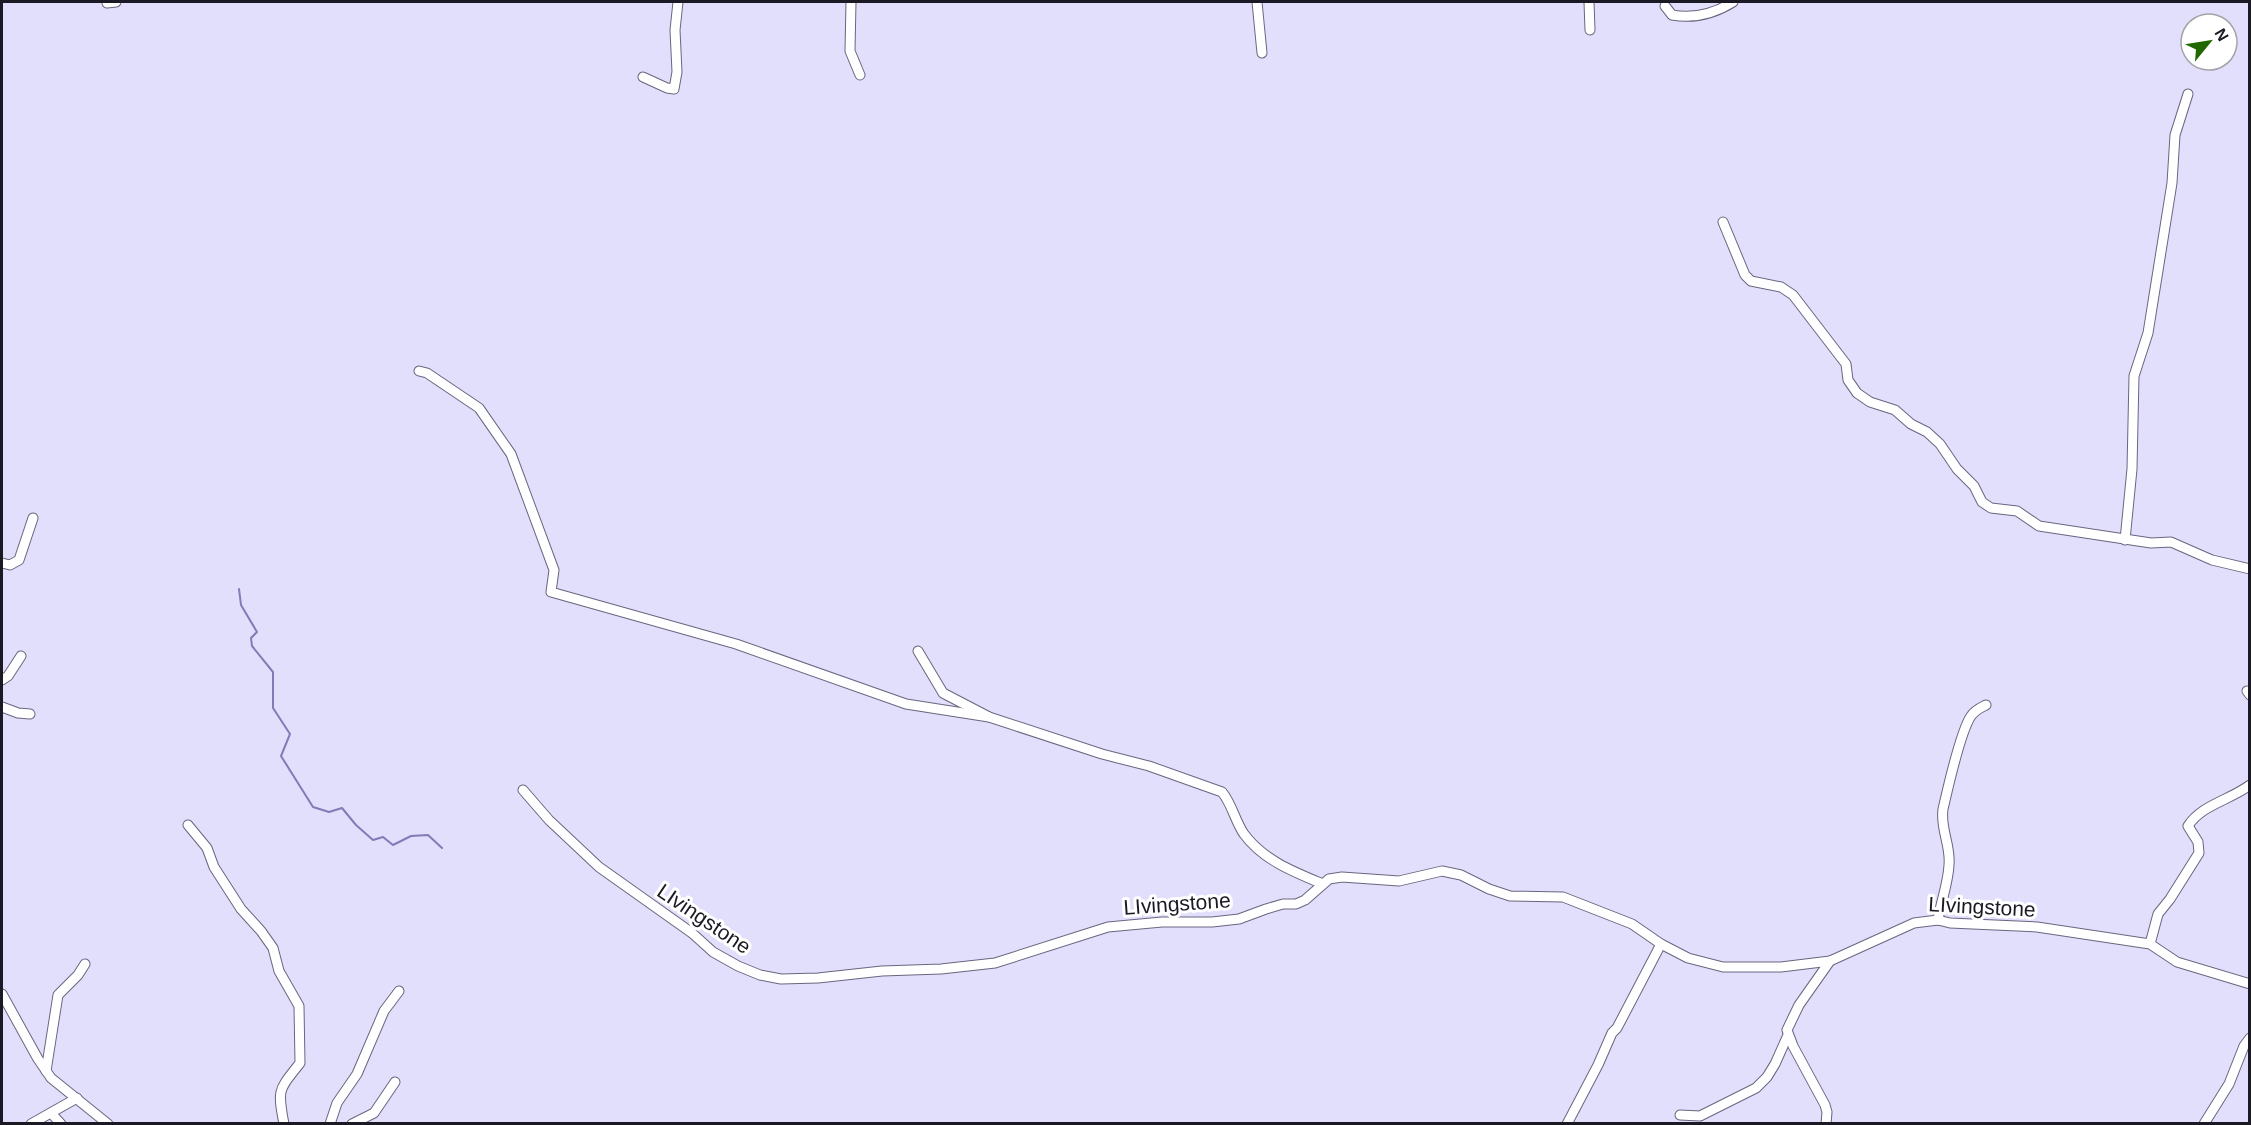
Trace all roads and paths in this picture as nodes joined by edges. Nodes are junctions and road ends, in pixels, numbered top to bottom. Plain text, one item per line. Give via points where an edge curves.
1 (678, 2) edge
2 (851, 2) edge
3 (1257, 2) edge
4 (1589, 2) edge
5 (1733, 2) edge
6 (1665, 6) dead end
7 (1590, 30) dead end
8 (1262, 53) dead end
9 (860, 75) dead end
10 (643, 77) dead end
11 (2188, 94) dead end
12 (1724, 222) dead end
13 (419, 371) dead end
14 (33, 518) dead end
15 (2125, 540) junction
16 (2, 563) edge
17 (2250, 569) edge
18 (918, 651) dead end
19 (21, 656) dead end
20 (2, 680) edge
21 (1986, 705) dead end
22 (2, 707) edge
23 (30, 714) dead end
24 (989, 717) junction
25 (2250, 785) edge
26 (523, 790) dead end
27 (188, 825) dead end
28 (1323, 884) junction
29 (1938, 920) junction
30 (1661, 944) junction
31 (2150, 944) junction
32 (1830, 961) junction
33 (85, 964) dead end
34 (2250, 984) edge
35 (399, 991) dead end
36 (2, 994) edge
37 (1788, 1035) junction
38 (2250, 1038) edge
39 (46, 1071) junction
40 (395, 1082) dead end
41 (76, 1098) junction
42 (90, 1108) junction
43 (51, 1113) junction
44 (1680, 1116) dead end
45 (31, 1124) edge
46 (61, 1124) edge
47 (100, 1124) edge
48 (108, 1124) edge
49 (284, 1124) edge
50 (330, 1124) edge
51 (352, 1124) edge
52 (1567, 1124) edge
53 (1826, 1124) edge
54 (2204, 1124) edge

1 - 10 street via 674,88
2 - 9 street via 850,51
3 - 8 street
4 - 7 street
5 - 6 street via 1715,13 1690,16 1672,15
11 - 15 street via 2175,135 2172,183 2148,333 2134,376 2132,469
12 - 15 street via 1745,275 1751,281 1781,287 1793,295 1846,364 1848,380 1857,393 1895,410 1940,444 1982,502 1991,508 2017,512 2039,526
13 - 24 street via 427,372 479,408 511,454 554,570 552,592 736,644 906,704
14 - 16 street via 19,560 10,565
15 - 17 street via 2171,542 2212,560
18 - 24 street via 943,693
19 - 20 street
21 - 29 street via 1969,719 1943,810 1941,819 1950,864
22 - 23 street
24 - 28 street via 1222,792 1244,833 1259,850 1277,863
25 - 31 street via 2203,810 2187,826 2198,842 2199,853 2158,914
26 - 28 street, LIvingstone via 599,867 713,952 749,970 781,978 995,963 1108,927 1239,919 1283,904 1296,904
27 - 49 street via 207,848 214,867 241,909 273,948 279,971 299,1006 300,1063 283,1083 279,1095
28 - 30 street, LIvingstone via 1342,877 1399,881 1451,872 1502,894 1563,897 1632,924
29 - 31 street, LIvingstone via 2055,929
29 - 32 street, LIvingstone via 1914,923
30 - 32 street, LIvingstone via 1696,962 1723,967 1781,967
30 - 52 street
31 - 34 street, LIvingstone via 2177,962
32 - 37 street via 1796,1011
33 - 39 street via 58,995
35 - 50 street via 384,1011
36 - 39 street
37 - 44 street via 1775,1064 1756,1088 1700,1116
37 - 53 street via 1825,1105
38 - 54 street via 2229,1084
39 - 41 street
40 - 51 street via 374,1113
41 - 42 street
41 - 43 street
42 - 47 street
42 - 48 street
43 - 45 street
43 - 46 street

